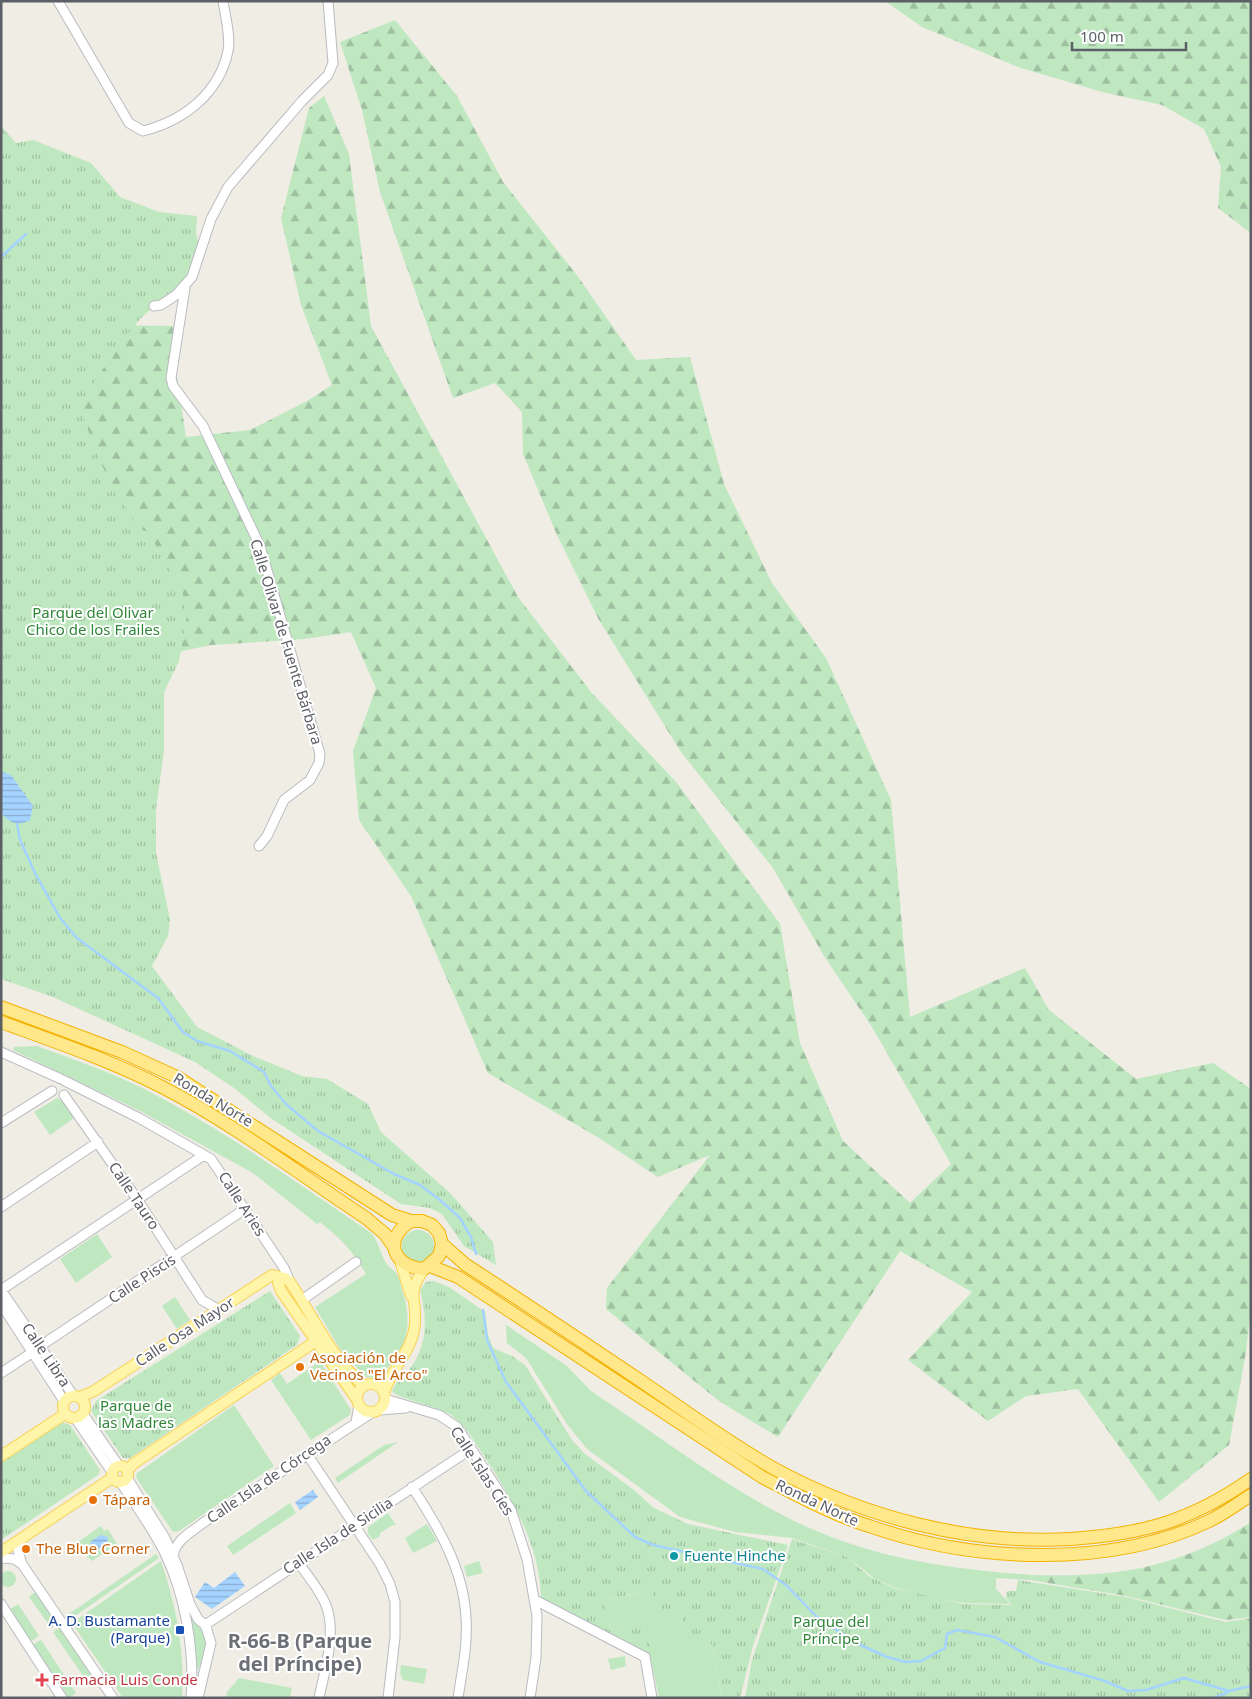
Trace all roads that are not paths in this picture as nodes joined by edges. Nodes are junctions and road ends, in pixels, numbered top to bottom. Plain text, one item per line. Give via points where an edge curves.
1 (58, 1) edge
2 (223, 1) edge
3 (328, 1) edge
4 (184, 288) junction
5 (154, 306) dead end
6 (259, 846) dead end
7 (1, 1007) edge
8 (1, 1022) edge
9 (1, 1052) edge
10 (63, 1080) junction
11 (52, 1091) junction
12 (64, 1095) junction
13 (1, 1124) edge
14 (98, 1142) junction
15 (204, 1155) junction
16 (137, 1199) junction
17 (1, 1207) edge
18 (245, 1209) junction
19 (411, 1221) junction
20 (442, 1244) junction
21 (394, 1247) junction
22 (175, 1257) junction
23 (400, 1261) junction
24 (356, 1262) dead end
25 (427, 1267) junction
26 (280, 1277) junction
27 (290, 1282) junction
28 (1, 1290) edge
29 (202, 1300) junction
30 (302, 1300) junction
31 (413, 1302) junction
32 (1, 1304) edge
33 (219, 1310) junction
34 (203, 1321) junction
35 (319, 1338) junction
36 (36, 1349) junction
37 (1, 1373) edge
38 (389, 1377) junction
39 (369, 1385) junction
40 (76, 1396) junction
41 (385, 1396) junction
42 (64, 1401) junction
43 (358, 1401) junction
44 (414, 1408) junction
45 (376, 1411) junction
46 (65, 1414) junction
47 (79, 1416) junction
48 (356, 1422) junction
49 (471, 1449) junction
50 (307, 1454) junction
51 (1, 1456) edge
52 (120, 1475) junction
53 (1251, 1479) edge
54 (412, 1487) junction
55 (1251, 1495) edge
56 (354, 1525) junction
57 (165, 1538) junction
58 (182, 1538) junction
59 (21, 1539) junction
60 (1, 1552) edge
61 (173, 1555) junction
62 (1, 1559) edge
63 (298, 1562) junction
64 (22, 1564) junction
65 (535, 1600) junction
66 (1, 1604) edge
67 (548, 1607) junction
68 (184, 1616) junction
69 (537, 1616) junction
70 (202, 1622) junction
71 (203, 1671) junction
72 (192, 1676) junction
73 (62, 1698) edge
74 (113, 1698) edge
75 (191, 1698) edge
76 (198, 1698) edge
77 (318, 1698) edge
78 (388, 1698) edge
79 (458, 1698) edge
80 (530, 1698) edge
81 (652, 1698) edge

1 - 2 street via 129,123 143,131 160,127 185,113 209,94 228,49
3 - 4 street via 333,63 328,75 228,187 211,219 192,277
4 - 5 street via 161,306
4 - 6 street, Calle Olivar de Fuente Bárbara via 170,378 203,426 260,546 320,754 310,780 284,800 268,836
7 - 19 highway, Ronda Norte via 122,1052 177,1077 392,1215
8 - 21 highway, Ronda Norte via 117,1066 166,1089 366,1218 385,1234
9 - 10 street, Calle Aries
10 - 11 street via 54,1082
10 - 12 street via 68,1088
10 - 15 street, Calle Aries
11 - 12 street via 56,1095
11 - 13 street
12 - 14 street, Calle Tauro
14 - 16 street, Calle Tauro
14 - 17 street
15 - 16 street
15 - 18 street, Calle Aries via 221,1171
16 - 22 street, Calle Tauro
16 - 28 street
18 - 22 street, Calle Piscis
18 - 27 street, Calle Aries
19 - 20 highway, Ronda Norte via 432,1225
19 - 21 highway via 396,1235
20 - 25 highway via 439,1256
20 - 53 highway, Ronda Norte via 466,1264 771,1467 840,1499 903,1521 948,1531 1024,1540 1122,1534 1156,1527 1211,1505
21 - 23 highway, Ronda Norte
22 - 29 street, Calle Tauro
22 - 36 street, Calle Piscis
23 - 25 highway, Ronda Norte via 412,1268
23 - 31 main road
24 - 30 street
25 - 31 main road via 413,1289
25 - 55 highway, Ronda Norte via 458,1277 762,1477 869,1527 948,1546 1024,1554 1099,1551 1135,1546 1174,1535 1210,1521
26 - 27 main road
26 - 33 main road, Calle Osa Mayor via 268,1276
26 - 35 main road, Calle Aries via 279,1287
27 - 30 main road, Calle Aries
28 - 36 street, Calle Libra
29 - 33 street, Calle Tauro
29 - 34 street, Calle Tauro
30 - 35 main road, Calle Aries
31 - 38 main road via 416,1323 410,1344
32 - 36 street, Calle Libra
33 - 34 main road, Calle Osa Mayor
34 - 40 main road, Calle Osa Mayor via 94,1391
35 - 39 main road, Calle Aries via 349,1373
35 - 43 main road, Calle Aries
35 - 52 main road
36 - 37 street, Calle Piscis
36 - 40 street, Calle Libra
36 - 42 street, Calle Libra
38 - 39 main road
38 - 41 main road
39 - 41 main road, Calle Aries
39 - 43 main road
40 - 42 main road
40 - 47 main road via 84,1402
41 - 44 street, Calle Islas Cíes
41 - 45 main road
42 - 46 main road via 62,1408
43 - 45 main road via 365,1411
43 - 48 street
44 - 45 street, Calle Islas Cíes
44 - 49 street, Calle Islas Cíes via 439,1415 457,1427
45 - 48 street, Calle Isla de Córcega
46 - 47 main road
46 - 51 main road
47 - 52 street
48 - 50 street, Calle Isla de Córcega
49 - 54 street, Calle Isla de Sicilia
49 - 65 street, Calle Islas Cíes via 511,1510 527,1559
50 - 56 street
50 - 58 street, Calle Isla de Córcega
52 - 57 street
52 - 59 main road
52 - 68 street via 164,1551
54 - 56 street, Calle Isla de Sicilia
54 - 79 street via 445,1540 466,1616 465,1658
56 - 63 street, Calle Isla de Sicilia
56 - 78 street via 380,1564 395,1602 395,1637
57 - 58 street
57 - 61 street
58 - 61 street, Calle Isla de Córcega
59 - 60 main road
59 - 64 street via 18,1551
61 - 70 street via 190,1604
62 - 64 street via 14,1559
63 - 70 street, Calle Isla de Sicilia
63 - 77 street via 318,1590 329,1616 329,1643
64 - 74 street
65 - 67 street
65 - 69 street, Calle Islas Cíes
66 - 73 street
67 - 69 street
67 - 81 street via 645,1657
68 - 70 street
68 - 72 street
69 - 80 street, Calle Islas Cíes via 536,1658
70 - 71 street via 211,1643
71 - 72 street
71 - 76 street
72 - 75 street

